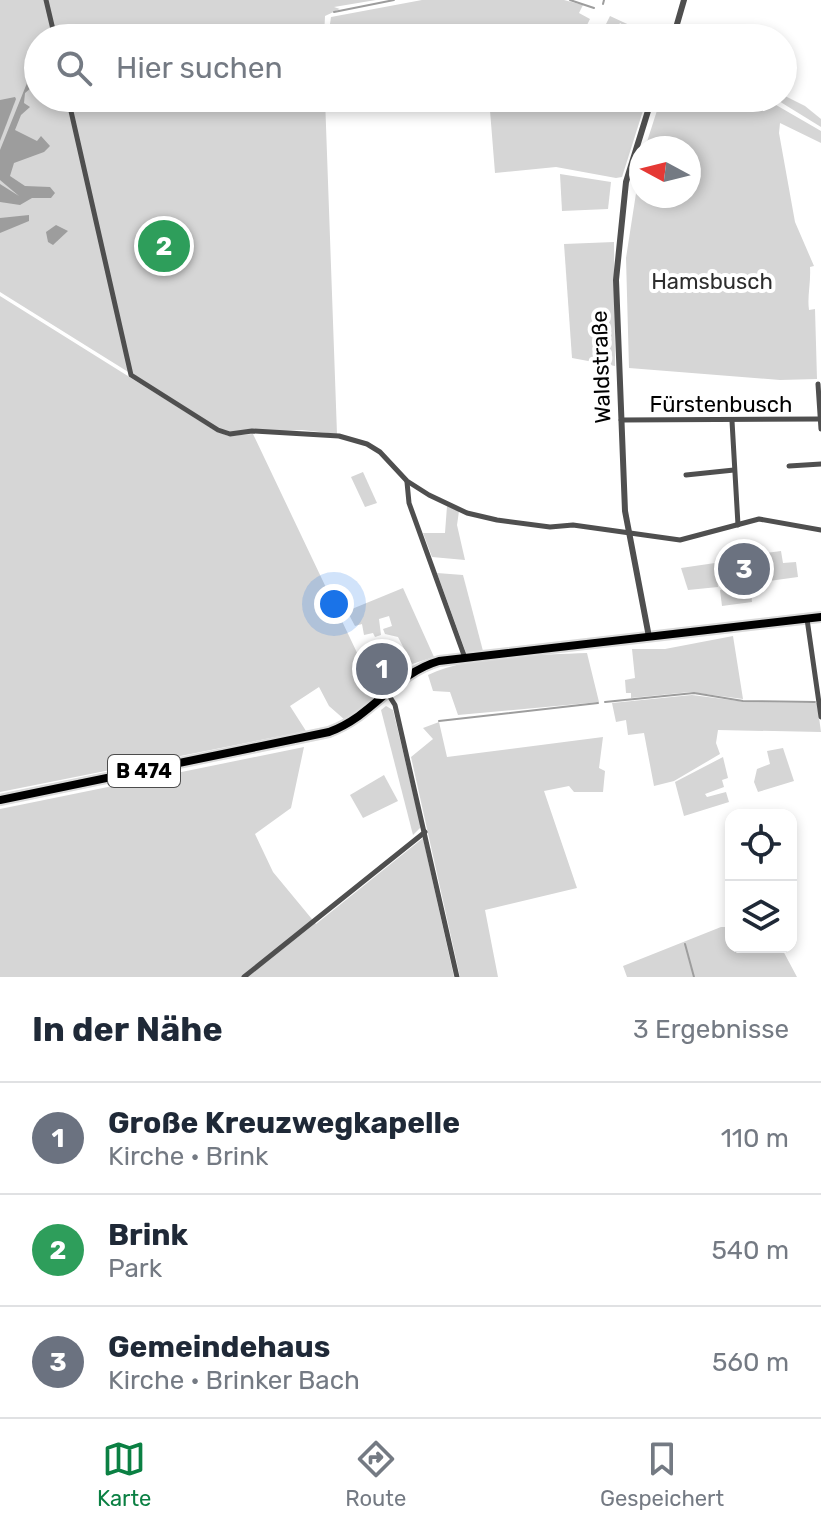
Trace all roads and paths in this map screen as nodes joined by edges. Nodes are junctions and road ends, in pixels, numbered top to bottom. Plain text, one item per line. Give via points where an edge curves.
1 (46, 0) edge
2 (684, 0) edge
3 (52, 24) edge
4 (677, 24) edge
5 (71, 112) edge
6 (648, 112) edge
7 (818, 384) dead end
8 (820, 419) edge
9 (621, 420) junction
10 (732, 421) junction
11 (821, 429) edge
12 (821, 464) edge
13 (789, 466) dead end
14 (734, 470) junction
15 (686, 475) dead end
16 (407, 481) junction
17 (738, 525) junction
18 (821, 530) edge
19 (628, 532) junction
20 (821, 617) edge
21 (807, 619) junction
22 (649, 637) junction
23 (465, 658) junction
24 (388, 694) junction
25 (821, 717) edge
26 (0, 800) edge
27 (425, 832) junction
28 (244, 977) edge
29 (457, 977) edge

1 - 3 street
2 - 4 street
5 - 16 street via 131,375 230,434 310,434 367,444
6 - 9 street, Waldstraße via 626,182 618,238
7 - 8 street
8 - 10 street, Fürstenbusch
8 - 11 street
9 - 10 street, Fürstenbusch
9 - 19 street, Waldstraße
10 - 14 street
12 - 13 street
14 - 15 street
14 - 17 street
16 - 19 street via 482,517
16 - 23 street via 409,503
17 - 18 street via 762,519
17 - 19 street via 684,540
19 - 22 street, Waldstraße
20 - 21 main road, B 474
21 - 22 main road, B 474
21 - 25 street
22 - 23 main road, B 474
23 - 24 main road, B 474 via 420,667
24 - 26 main road, B 474 via 355,721 312,736
24 - 27 street
27 - 28 street
27 - 29 street

